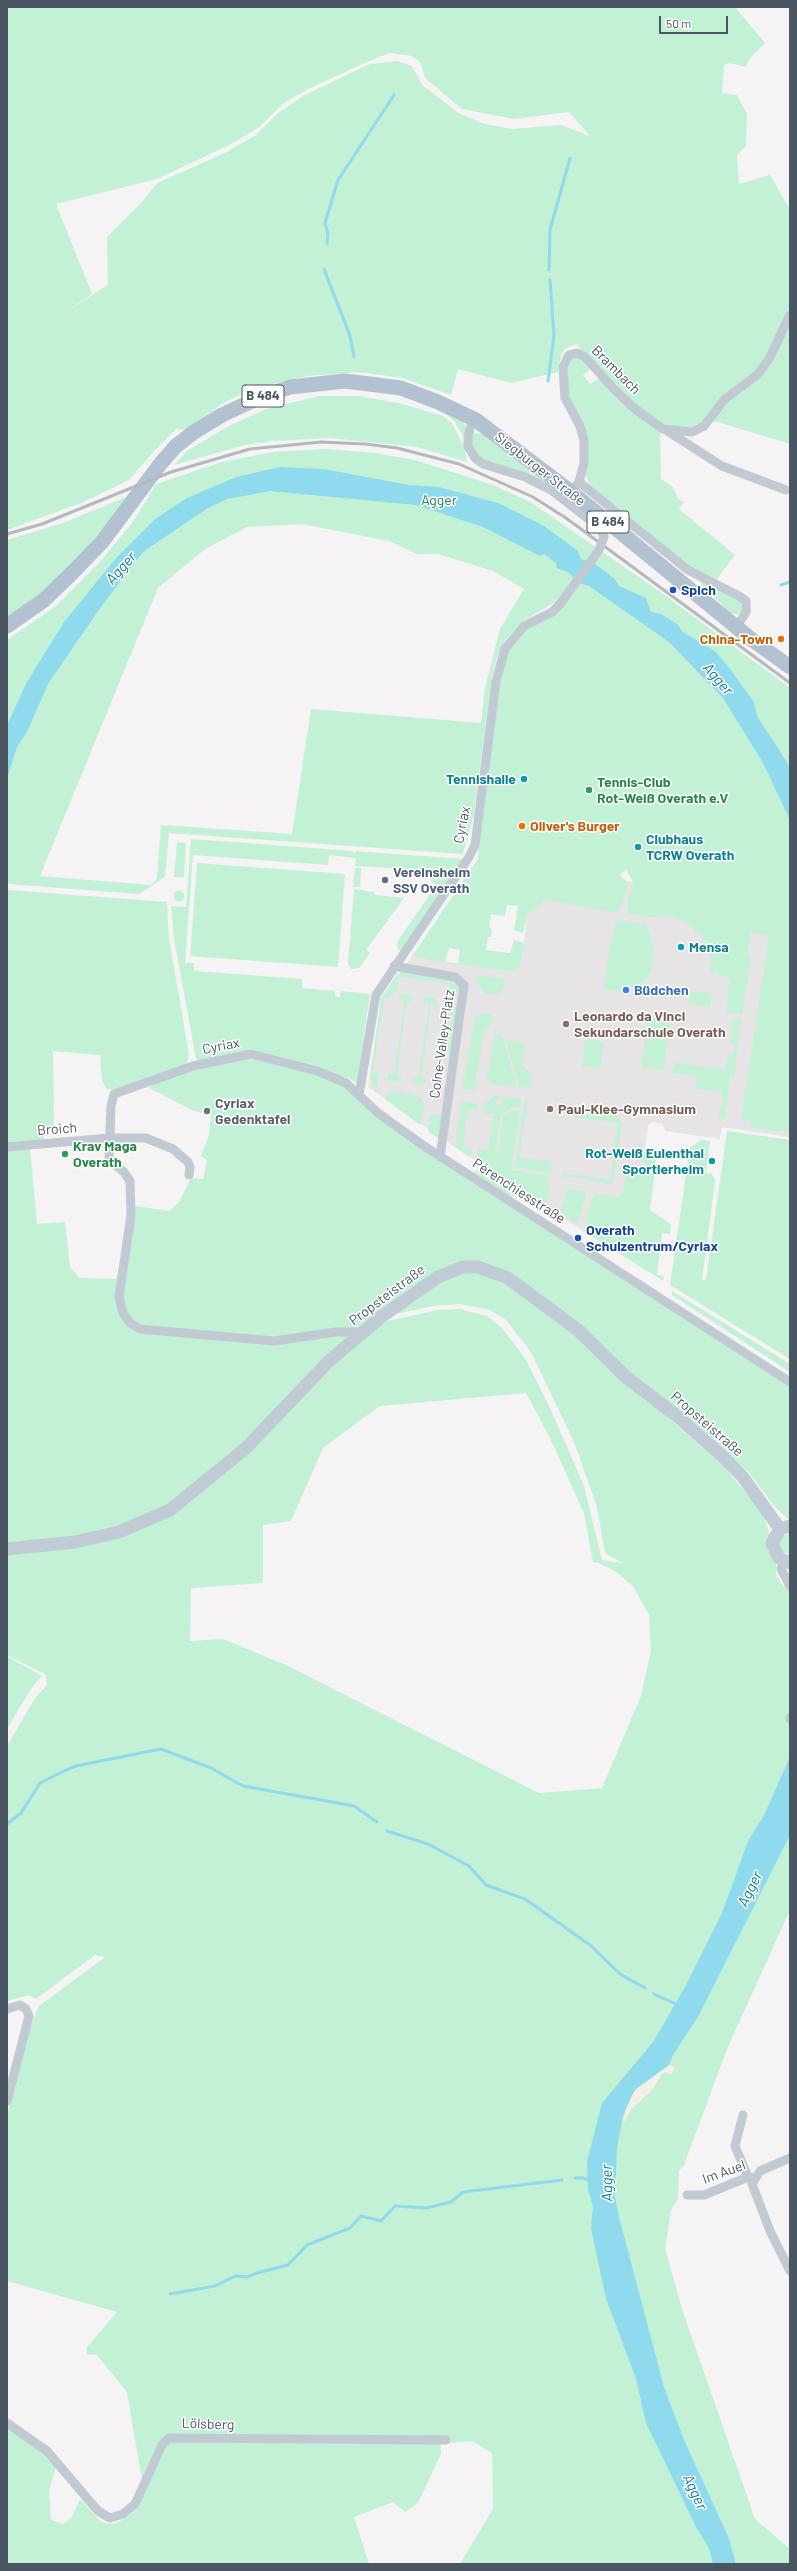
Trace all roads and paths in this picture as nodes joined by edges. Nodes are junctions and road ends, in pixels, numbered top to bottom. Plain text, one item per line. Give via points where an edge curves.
1 (790, 315) edge
2 (476, 420) junction
3 (663, 429) junction
4 (575, 487) junction
5 (786, 490) dead end
6 (7, 626) edge
7 (737, 627) junction
8 (790, 667) edge
9 (394, 966) junction
10 (360, 1095) junction
11 (109, 1138) junction
12 (7, 1147) edge
13 (440, 1157) junction
14 (189, 1175) dead end
15 (364, 1332) junction
16 (790, 1382) edge
17 (785, 1527) edge
18 (7, 1549) edge
19 (787, 1562) edge
20 (790, 1586) edge
21 (7, 2009) edge
22 (7, 2101) edge
23 (743, 2115) dead end
24 (790, 2158) edge
25 (751, 2177) junction
26 (687, 2195) dead end
27 (790, 2269) edge
28 (7, 2423) edge
29 (446, 2440) dead end

1 - 3 street, Brambach via 769,359 757,375 725,398 708,423 696,430 683,432
2 - 4 main road, Siegburger Straße / B 484
2 - 6 main road, B 484 via 401,388 372,383 317,382 290,387 256,399 222,415 176,446 102,542 44,600
2 - 9 street, Cyriax, bridge via 470,428 468,446 478,461 525,477 551,490 600,528 604,537 599,550 561,602 552,612 524,626 505,649 496,681 474,845 469,857
3 - 4 street, Brambach via 618,394 585,357 577,353 569,355 563,367 565,398 580,426 584,440 584,463
3 - 5 street, Brambach via 722,466
4 - 7 main road, Siegburger Straße / B 484
4 - 7 street via 688,570 746,601 746,612
7 - 8 main road, Siegburger Straße / B 484
9 - 10 street, Cyriax via 376,994
9 - 13 street, Colne-Valley-Platz via 455,976 464,986
10 - 11 street, Cyriax via 346,1083 317,1071 251,1054 193,1066 114,1094
10 - 13 street, Pérenchiesstraße via 378,1113
11 - 12 street, Broich
11 - 14 street via 156,1140 173,1149 188,1162
11 - 15 street, Cyriax via 109,1160 124,1172 130,1181 131,1215 119,1297 123,1313 130,1323 140,1329 274,1341 336,1332
13 - 16 street, Pérenchiesstraße
15 - 17 street, Propsteistraße via 398,1304 451,1271 463,1267 478,1267 508,1278 562,1317 626,1377 703,1438 742,1476
15 - 18 street, Propsteistraße via 329,1361 246,1448 170,1510 119,1532 75,1542
17 - 19 street, Propsteistraße via 772,1543 775,1554
19 - 20 street via 781,1569
21 - 22 street via 20,2006 26,2009 29,2016
23 - 25 street via 735,2146
24 - 25 street, Im Auel
25 - 26 street, Im Auel via 704,2195
25 - 27 street via 754,2192
28 - 29 street, Lölsberg via 47,2451 98,2511 110,2518 121,2516 135,2504 162,2445 169,2438

